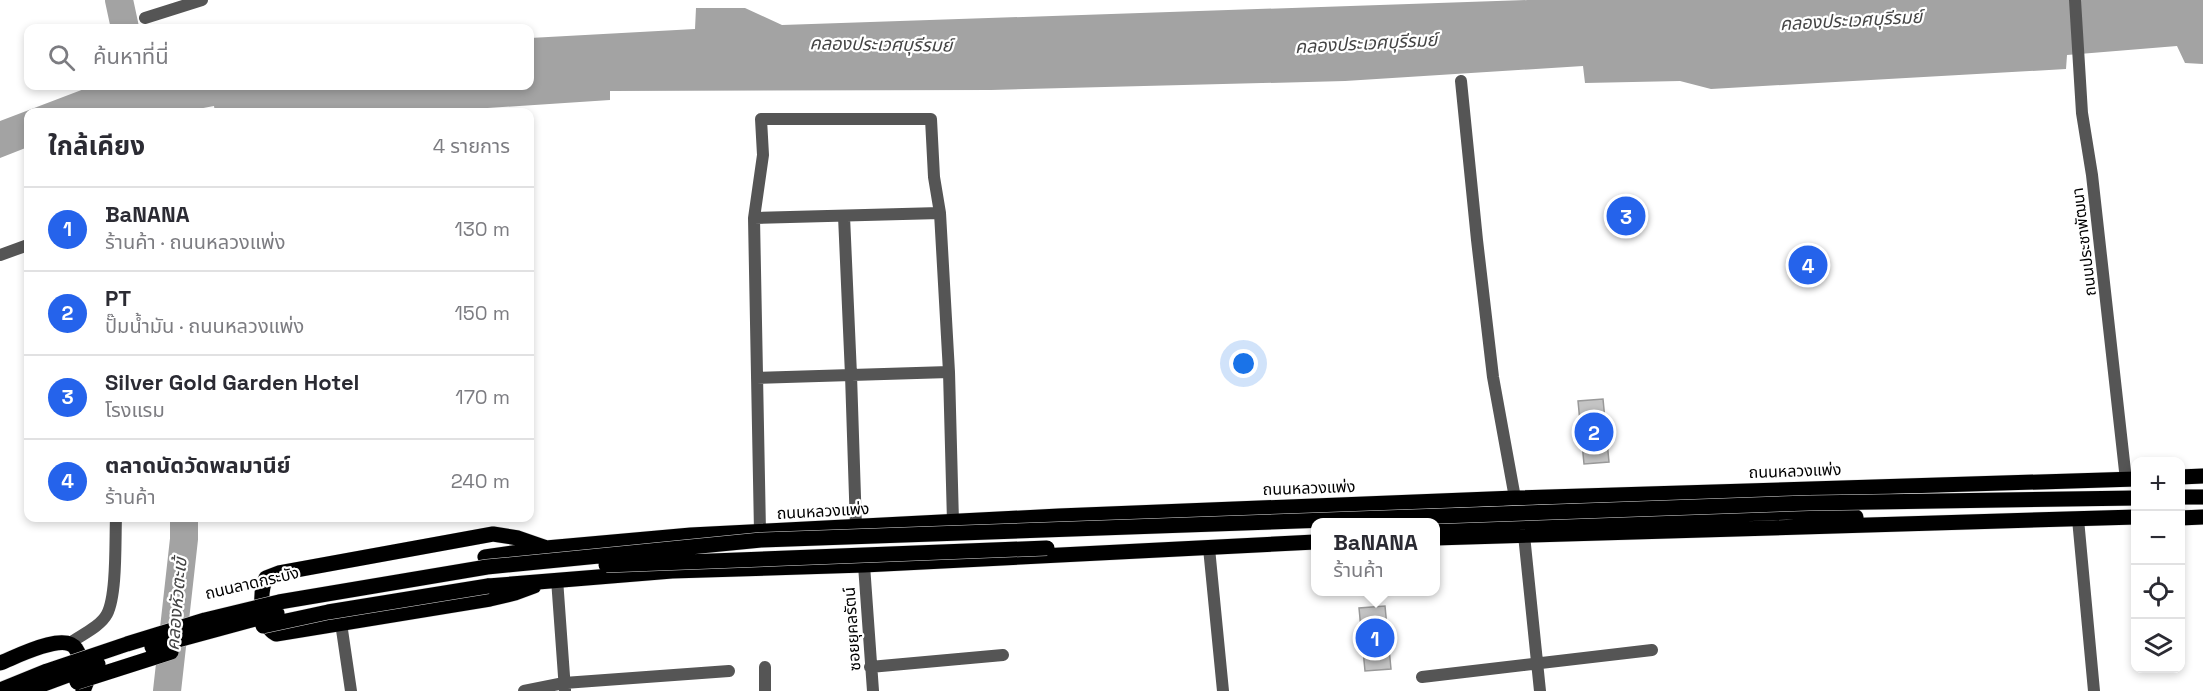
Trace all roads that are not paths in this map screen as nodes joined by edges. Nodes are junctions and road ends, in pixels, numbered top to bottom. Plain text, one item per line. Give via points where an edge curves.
1 (202, 0) edge
2 (2075, 0) edge
3 (145, 18) dead end
4 (1461, 81) dead end
5 (940, 213) junction
6 (844, 216) junction
7 (754, 218) junction
8 (24, 246) edge
9 (0, 255) edge
10 (950, 372) junction
11 (851, 375) junction
12 (757, 378) junction
13 (2203, 476) edge
14 (2185, 477) edge
15 (2131, 480) edge
16 (2185, 497) edge
17 (2203, 497) edge
18 (1515, 498) junction
19 (2131, 498) edge
20 (2131, 517) edge
21 (2203, 517) edge
22 (1384, 518) edge
23 (2185, 518) edge
24 (2078, 519) junction
25 (1311, 521) edge
26 (116, 522) edge
27 (954, 522) junction
28 (1904, 523) junction
29 (1440, 525) edge
30 (855, 527) junction
31 (760, 532) junction
32 (1311, 532) edge
33 (1524, 535) junction
34 (1440, 538) edge
35 (1311, 542) edge
36 (546, 548) junction
37 (1209, 548) junction
38 (485, 557) joint
39 (864, 565) junction
40 (555, 579) junction
41 (341, 624) junction
42 (70, 643) junction
43 (1652, 650) dead end
44 (1003, 655) dead end
45 (0, 663) edge
46 (1537, 663) junction
47 (765, 667) dead end
48 (870, 667) junction
49 (729, 671) dead end
50 (1422, 677) dead end
51 (0, 683) edge
52 (565, 687) edge
53 (0, 690) edge
54 (25, 691) edge
55 (54, 691) edge
56 (83, 691) edge
57 (351, 691) edge
58 (524, 691) edge
59 (765, 691) edge
60 (873, 691) edge
61 (1223, 691) edge
62 (1540, 691) edge
63 (2094, 691) edge

1 - 3 street
2 - 15 street, ถนนประชาพัฒนา via 2082,113
4 - 18 street via 1493,377
5 - 6 street
5 - 7 street via 930,119 761,119 763,155
5 - 10 street
6 - 7 street
6 - 11 street
7 - 12 street
8 - 9 street
10 - 11 street
10 - 27 street
11 - 12 street
11 - 30 street
12 - 31 street
13 - 14 main road
15 - 18 main road, ถนนหลวงแพ่ง
16 - 17 main road
18 - 27 main road, ถนนหลวงแพ่ง
19 - 22 main road, bridge via 1809,503
20 - 24 main road
21 - 23 main road
24 - 28 main road
24 - 63 street
25 - 53 main road, bridge via 761,540 487,567 279,602 205,620
26 - 42 street via 112,594 106,615
27 - 30 main road, ถนนหลวงแพ่ง
28 - 29 main road via 1795,512
28 - 33 main road
30 - 31 main road, ถนนหลวงแพ่ง
31 - 36 main road, ถนนหลวงแพ่ง via 691,534
32 - 54 main road, bridge via 1047,548 601,565 479,577 356,596 273,614 157,645
33 - 34 main road
33 - 46 street
35 - 37 main road
36 - 38 main road, ถนนหลวงแพ่ง
36 - 41 main road via 493,534 279,573 266,578 262,585 267,626 276,634
37 - 39 main road
37 - 61 street
38 - 51 main road, ถนนลาดกระบัง via 237,603 57,659
39 - 40 main road
39 - 48 street, ซอยยุคลรัตน์
40 - 41 main road via 490,599
40 - 52 street
40 - 55 main road, bridge via 488,585 244,630
41 - 57 street
42 - 45 main road via 55,642
42 - 56 main road via 76,648 87,681
43 - 46 street
44 - 48 street
46 - 50 street
46 - 62 street
47 - 59 street
48 - 60 street, ซอยยุคลรัตน์
49 - 52 street
52 - 58 street

